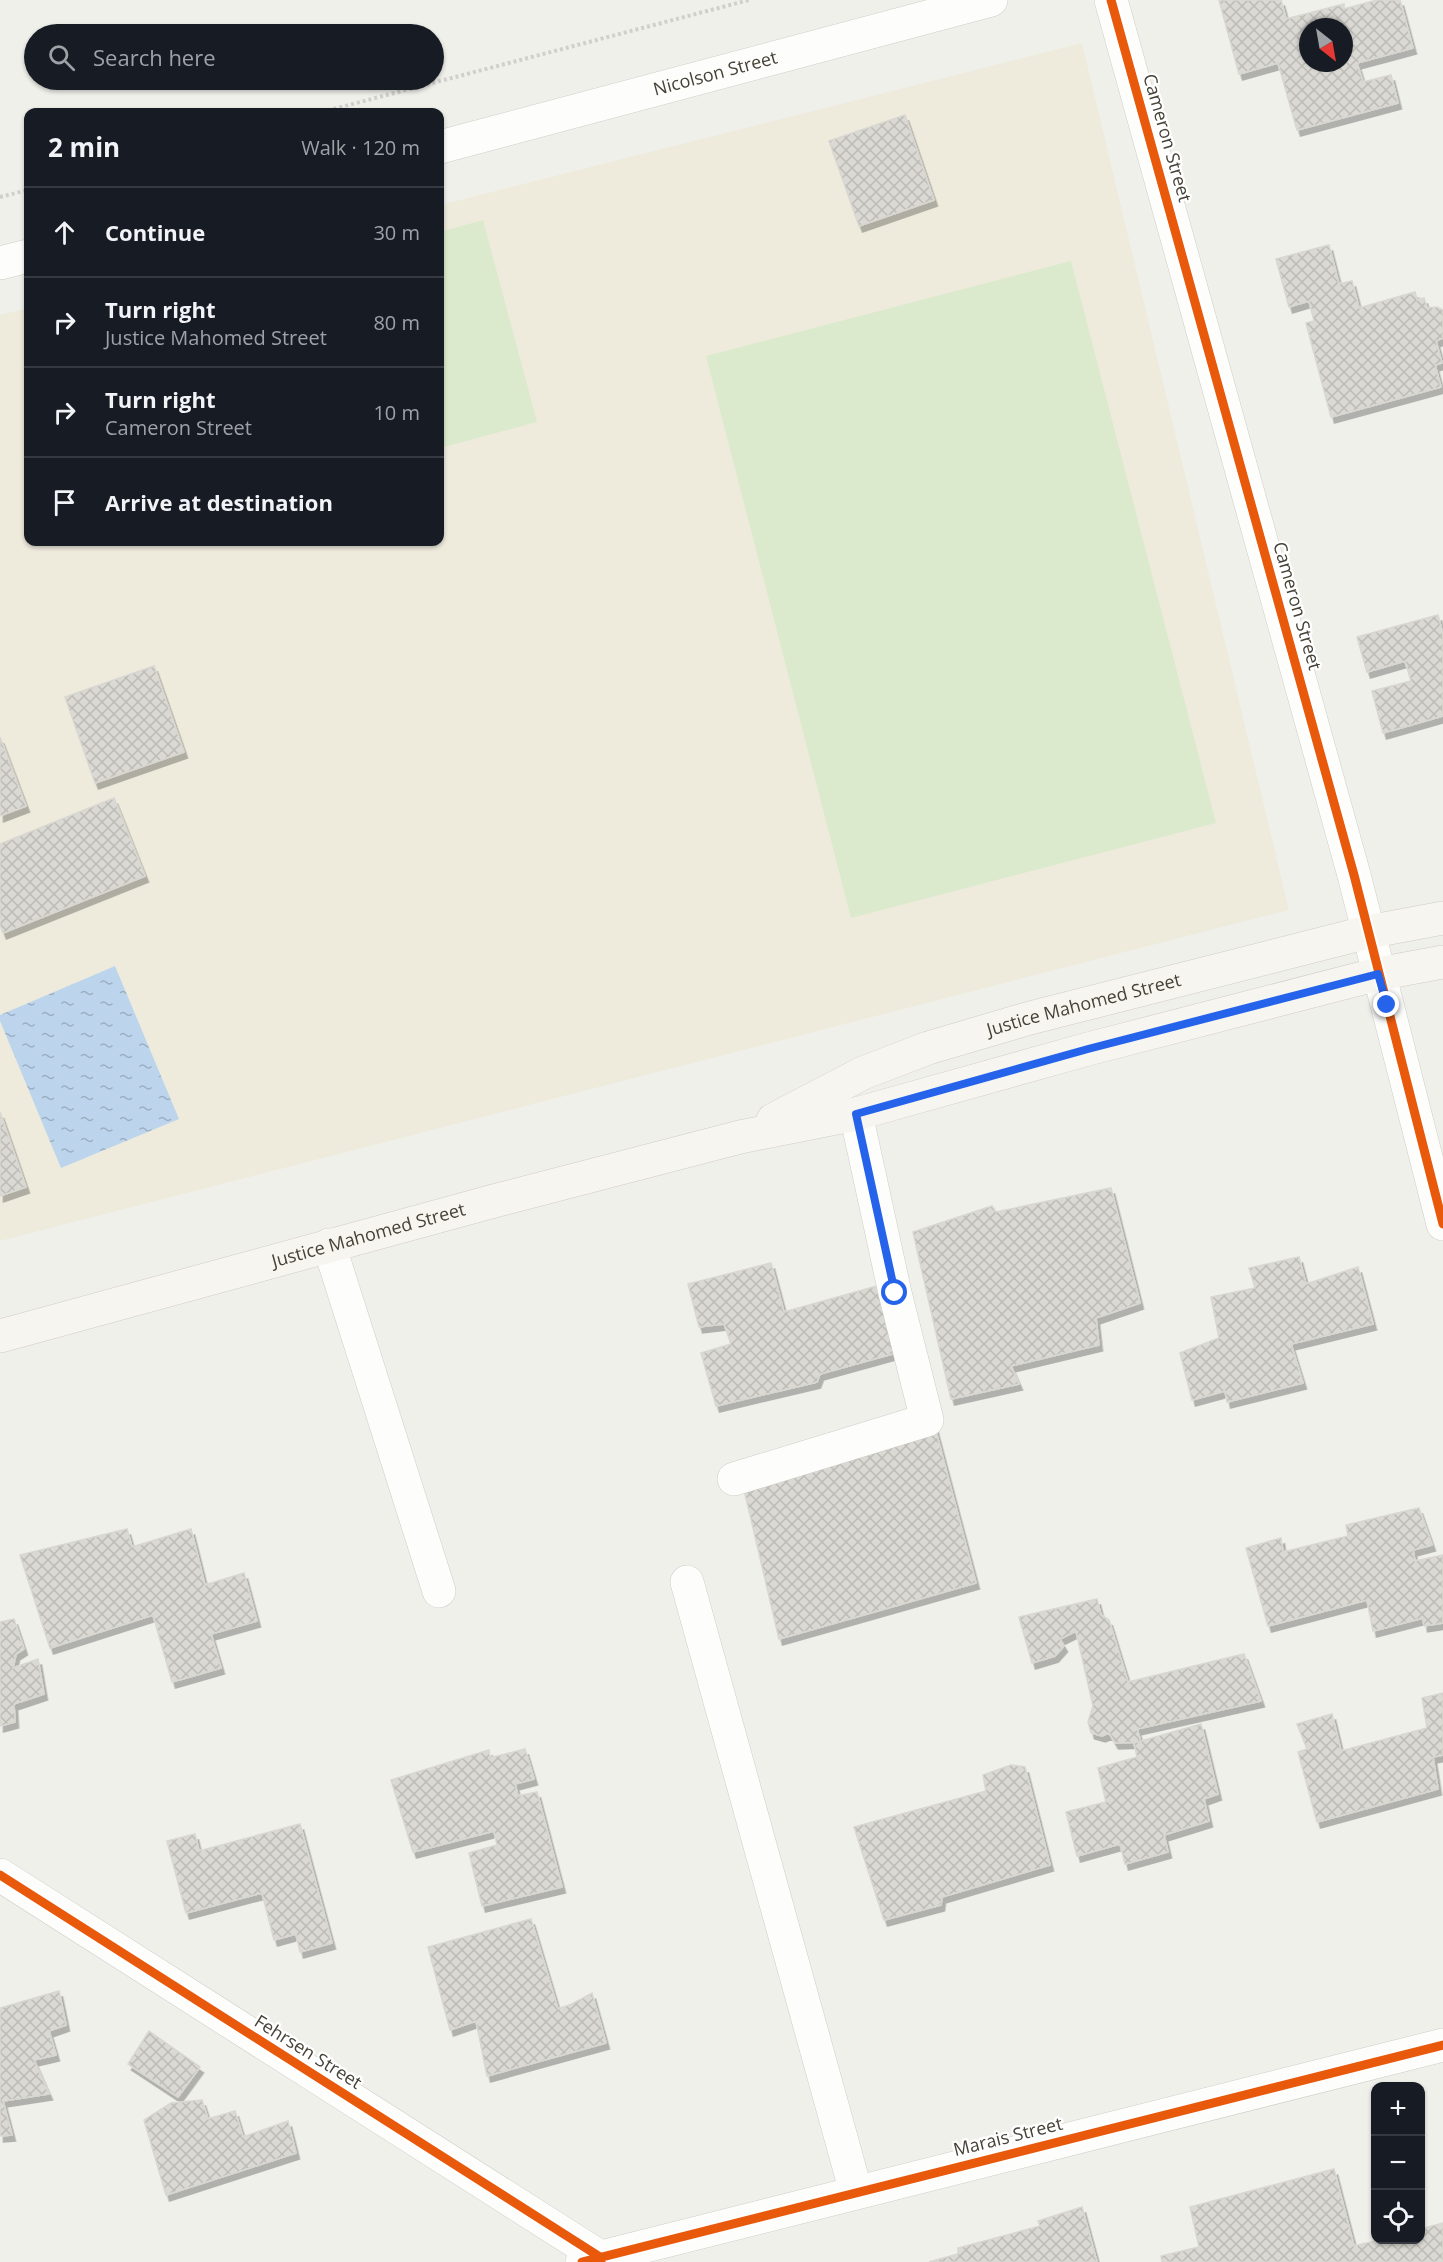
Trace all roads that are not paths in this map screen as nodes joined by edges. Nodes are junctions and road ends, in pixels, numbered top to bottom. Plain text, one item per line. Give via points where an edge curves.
1 (991, 0) edge
2 (1111, 0) edge
3 (444, 146) edge
4 (24, 256) edge
5 (0, 263) edge
6 (1443, 918) edge
7 (1368, 932) junction
8 (1443, 962) edge
9 (1378, 974) junction
10 (856, 1114) junction
11 (740, 1137) junction
12 (1443, 1224) edge
13 (329, 1245) junction
14 (0, 1336) edge
15 (734, 1479) dead end
16 (687, 1582) dead end
17 (439, 1591) dead end
18 (0, 1875) edge
19 (1443, 2045) edge
20 (856, 2192) junction
21 (594, 2260) edge

1 - 3 street, Nicolson Street
2 - 7 street, Cameron Street
4 - 5 street
6 - 7 main road, Justice Mahomed Street
7 - 9 street, Cameron Street
7 - 11 main road, Justice Mahomed Street via 1030,1018 928,1048 863,1073
8 - 9 main road, Justice Mahomed Street
9 - 10 main road, Justice Mahomed Street
9 - 12 street, Cameron Street
10 - 11 main road, Justice Mahomed Street
10 - 15 street via 927,1420
11 - 13 main road, Justice Mahomed Street
13 - 14 main road, Justice Mahomed Street
13 - 17 street
16 - 20 street
18 - 21 street, Fehrsen Street
19 - 20 street, Marais Street
20 - 21 street, Marais Street

